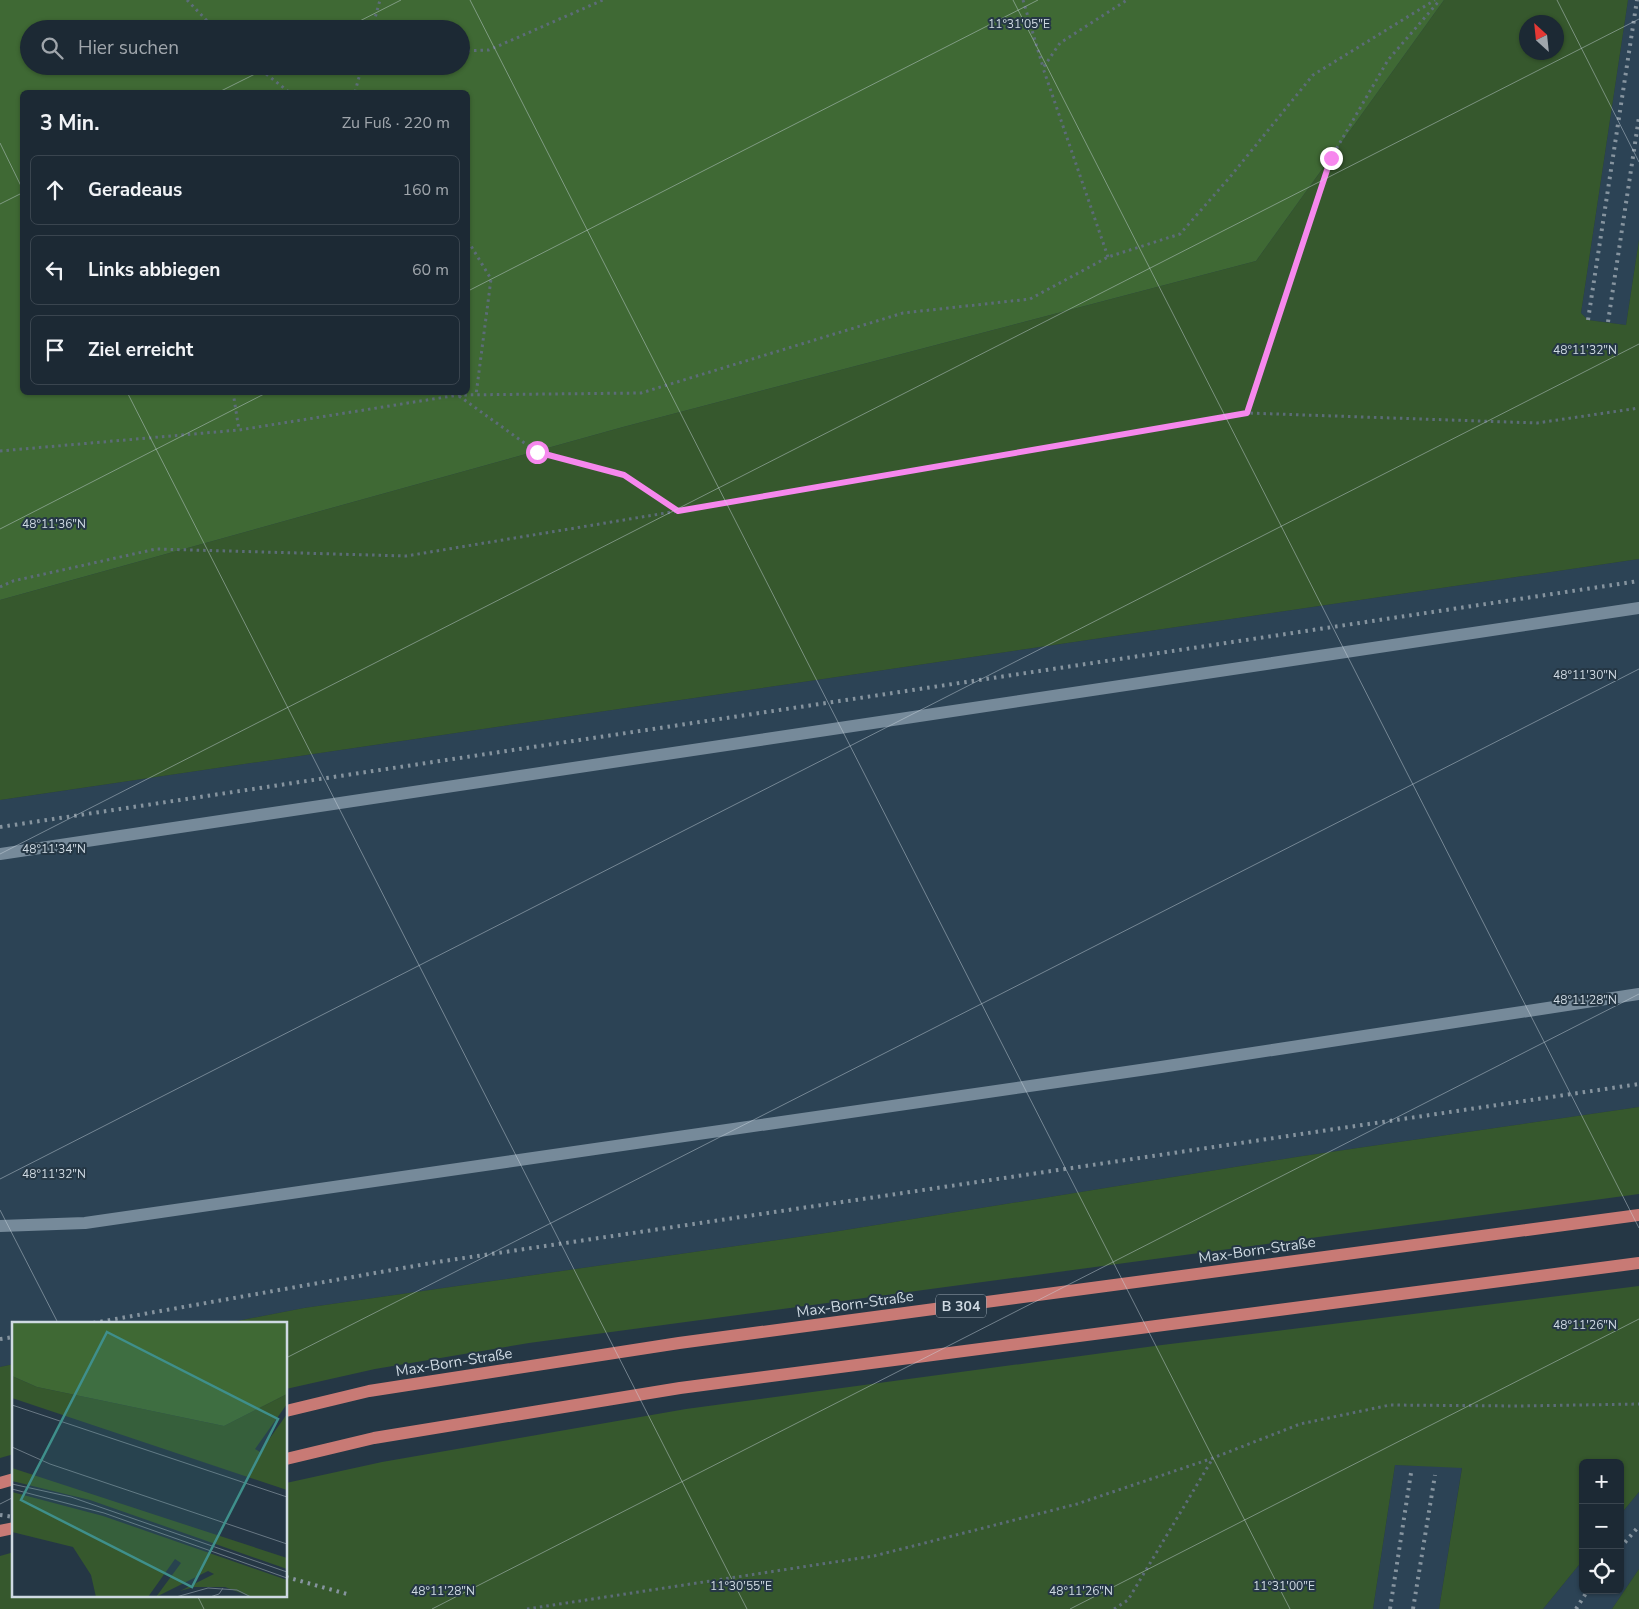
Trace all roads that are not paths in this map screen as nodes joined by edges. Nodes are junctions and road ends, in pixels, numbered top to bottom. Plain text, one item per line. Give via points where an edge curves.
1 (1639, 608) edge
2 (0, 854) edge
3 (1639, 994) edge
4 (1639, 1215) edge
5 (0, 1226) edge
6 (1639, 1263) edge
7 (288, 1411) edge
8 (288, 1459) edge

1 - 2 lane
3 - 5 lane via 85,1224
4 - 7 main road, Max-Born-Straße / B 304 via 679,1343 370,1391
6 - 8 main road via 680,1388 374,1438

